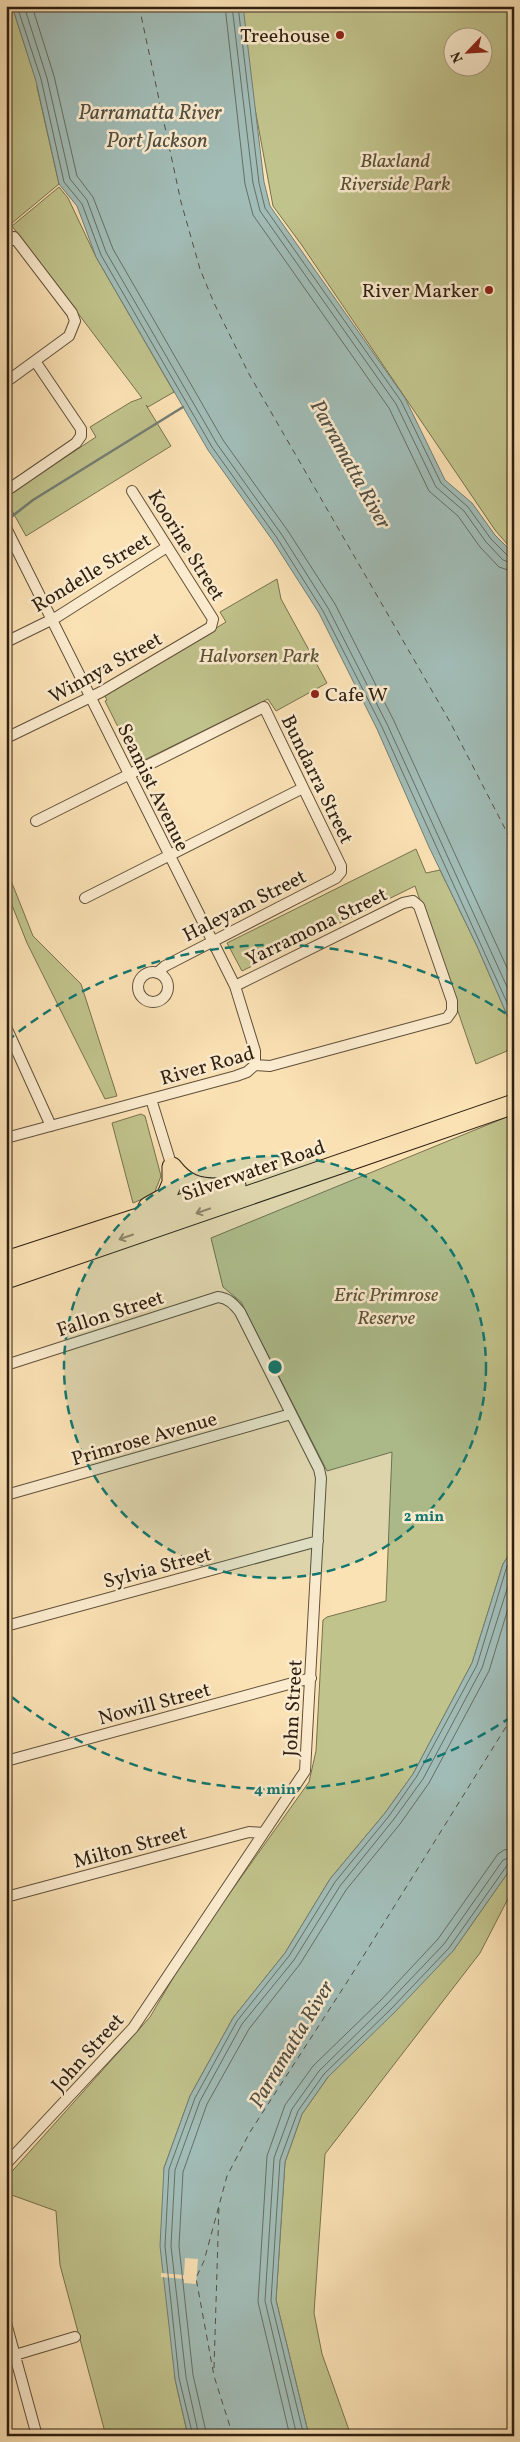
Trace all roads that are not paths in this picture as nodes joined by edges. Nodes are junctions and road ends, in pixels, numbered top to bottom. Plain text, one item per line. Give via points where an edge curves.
1 (10, 240) edge
2 (35, 361) junction
3 (6, 382) edge
4 (6, 491) edge
5 (132, 491) dead end
6 (9, 533) edge
7 (167, 546) junction
8 (51, 619) junction
9 (213, 619) joint
10 (6, 642) edge
11 (90, 697) junction
12 (6, 738) edge
13 (129, 774) junction
14 (303, 788) junction
15 (36, 821) dead end
16 (169, 856) junction
17 (342, 866) joint
18 (85, 898) dead end
19 (212, 940) junction
20 (157, 973) dead end
21 (235, 986) junction
22 (447, 1018) joint
23 (6, 1027) edge
24 (255, 1066) junction
25 (514, 1091) edge
26 (151, 1098) junction
27 (502, 1103) edge
28 (51, 1126) junction
29 (6, 1138) edge
30 (172, 1167) junction
31 (228, 1188) junction
32 (72, 1239) junction
33 (6, 1261) edge
34 (6, 1279) edge
35 (225, 1297) joint
36 (6, 1365) edge
37 (291, 1414) junction
38 (6, 1495) edge
39 (318, 1541) junction
40 (6, 1626) edge
41 (311, 1678) junction
42 (6, 1762) edge
43 (263, 1833) junction
44 (6, 1897) edge
45 (6, 2164) edge
46 (6, 2323) edge
47 (75, 2337) dead end
48 (15, 2355) junction
49 (37, 2436) edge

1 - 2 street via 72,313 75,321 69,336
2 - 3 street
2 - 4 street via 81,429 80,436 76,443
5 - 7 street, Koorine Street
6 - 8 street, Seamist Avenue
7 - 8 street, Rondelle Street
7 - 9 street, Koorine Street
8 - 10 street, Rondelle Street
8 - 11 street, Seamist Avenue
9 - 11 street, Winnya Street via 211,627
11 - 12 street, Winnya Street
11 - 13 street, Seamist Avenue
13 - 14 street, Bundarra Street via 264,707
13 - 15 street
13 - 16 street, Seamist Avenue
14 - 16 street
14 - 17 street, Bundarra Street
16 - 18 street
16 - 19 street, Seamist Avenue
17 - 19 street, Haleyam Street via 336,878
19 - 20 street, Haleyam Street
19 - 21 street, Seamist Avenue
21 - 22 street, Yarramona Street via 403,903 413,901 419,906 452,1001 452,1012
21 - 24 street, Seamist Avenue via 255,1051
22 - 24 street, River Road via 270,1066
23 - 28 street
24 - 26 street, River Road via 242,1075
25 - 27 highway, Silverwater Road
26 - 28 street, River Road
26 - 30 street
27 - 31 highway, Silverwater Road
27 -> 34 highway, Silverwater Road
28 - 29 street, River Road
30 - 31 highway via 180,1179 194,1186
30 - 32 highway via 170,1190 160,1202 79,1231
31 - 32 highway, Silverwater Road
32 - 33 highway, Silverwater Road
35 - 36 street, Fallon Street
35 - 37 street, John Street via 240,1312
37 - 38 street, Primrose Avenue
37 - 39 street, John Street via 321,1478
39 - 40 street, Sylvia Street
39 - 41 street, John Street
41 - 42 street, Nowill Street
41 - 43 street, John Street via 306,1766
43 - 44 street, Milton Street via 248,1832
43 - 45 street, John Street via 133,2028
46 - 48 street
47 - 48 street
48 - 49 street

